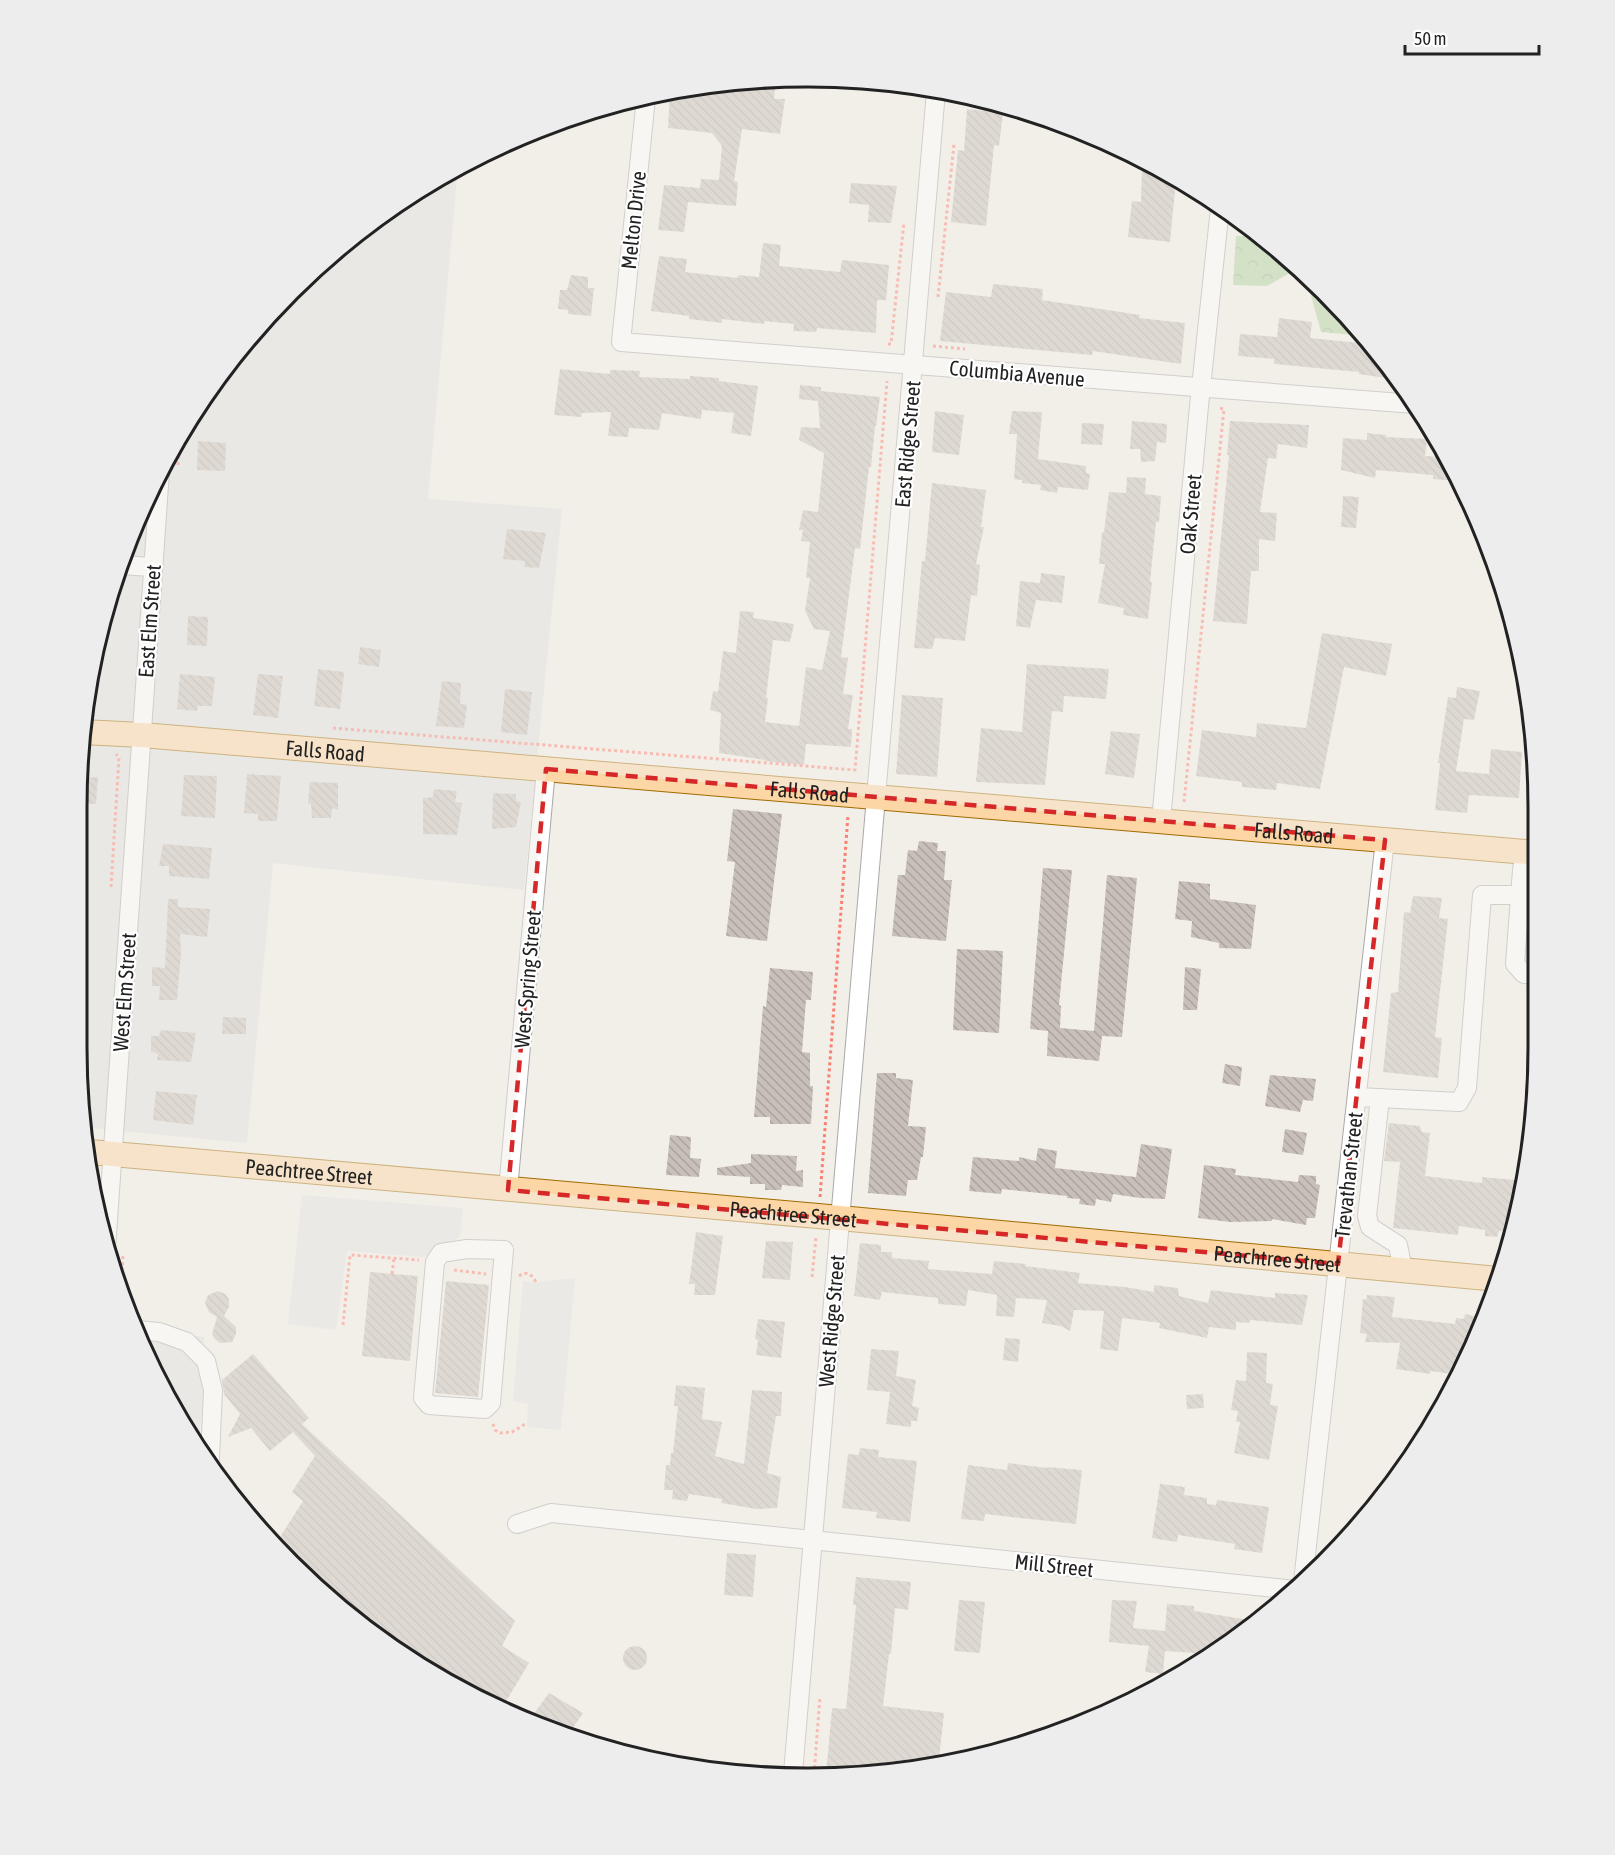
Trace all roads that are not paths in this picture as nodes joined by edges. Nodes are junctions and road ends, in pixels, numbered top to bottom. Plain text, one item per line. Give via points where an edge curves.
1 (936, 99) edge
2 (645, 106) edge
3 (1219, 216) edge
4 (621, 342) joint
5 (922, 366) junction
6 (1202, 388) junction
7 (1405, 404) edge
8 (167, 478) edge
9 (129, 566) edge
10 (153, 567) junction
11 (91, 732) edge
12 (141, 735) junction
13 (546, 769) junction
14 (876, 797) junction
15 (1161, 821) junction
16 (1385, 840) junction
17 (1528, 852) edge
18 (1528, 864) edge
19 (1520, 895) junction
20 (1528, 974) edge
21 (1357, 1097) junction
22 (1380, 1098) junction
23 (101, 1153) edge
24 (1350, 1158) junction
25 (1373, 1160) junction
26 (508, 1190) junction
27 (103, 1198) edge
28 (829, 1217) junction
29 (1338, 1264) junction
30 (1403, 1270) junction
31 (501, 1276) joint
32 (1490, 1278) edge
33 (145, 1331) edge
34 (210, 1451) edge
35 (517, 1524) dead end
36 (813, 1540) junction
37 (1304, 1569) edge
38 (1283, 1589) edge
39 (793, 1767) edge

1 - 5 street, East Ridge Street
2 - 4 street, Melton Drive
3 - 6 street, Oak Street
4 - 5 street, Columbia Avenue
5 - 6 street, Columbia Avenue
5 - 14 street, East Ridge Street
6 - 7 street, Columbia Avenue
6 - 15 street, Oak Street
8 - 10 street, East Elm Street
9 - 10 street
10 - 12 street, East Elm Street
11 - 12 main road, Falls Road
12 - 13 main road, Falls Road
12 - 23 street, West Elm Street
13 - 14 main road, Falls Road
13 - 26 street, West Spring Street
14 - 15 main road, Falls Road
14 - 28 street, West Ridge Street
15 - 16 main road, Falls Road
16 - 17 main road, Falls Road
16 - 21 street, Trevathan Street
18 - 19 street
19 - 20 street via 1515,964
19 - 22 street via 1482,895 1467,1088 1459,1102
21 - 22 street
21 - 24 street, Trevathan Street
22 - 25 street
23 - 26 main road, Peachtree Street
23 - 27 street, West Elm Street
24 - 25 street
24 - 29 street, Trevathan Street
25 - 30 street via 1367,1216 1370,1227 1398,1245
26 - 28 main road, Peachtree Street
28 - 29 main road, Peachtree Street
28 - 36 street, West Ridge Street
29 - 30 main road, Peachtree Street
29 - 37 street, Trevathan Street
30 - 32 main road, Peachtree Street
31 - 31 street via 504,1250 452,1250 441,1253 435,1262 423,1389 423,1398 429,1405 485,1408 491,1403
33 - 34 street via 187,1342 206,1361 213,1390
35 - 36 street, Mill Street via 550,1514
36 - 38 street, Mill Street
36 - 39 street, West Ridge Street

